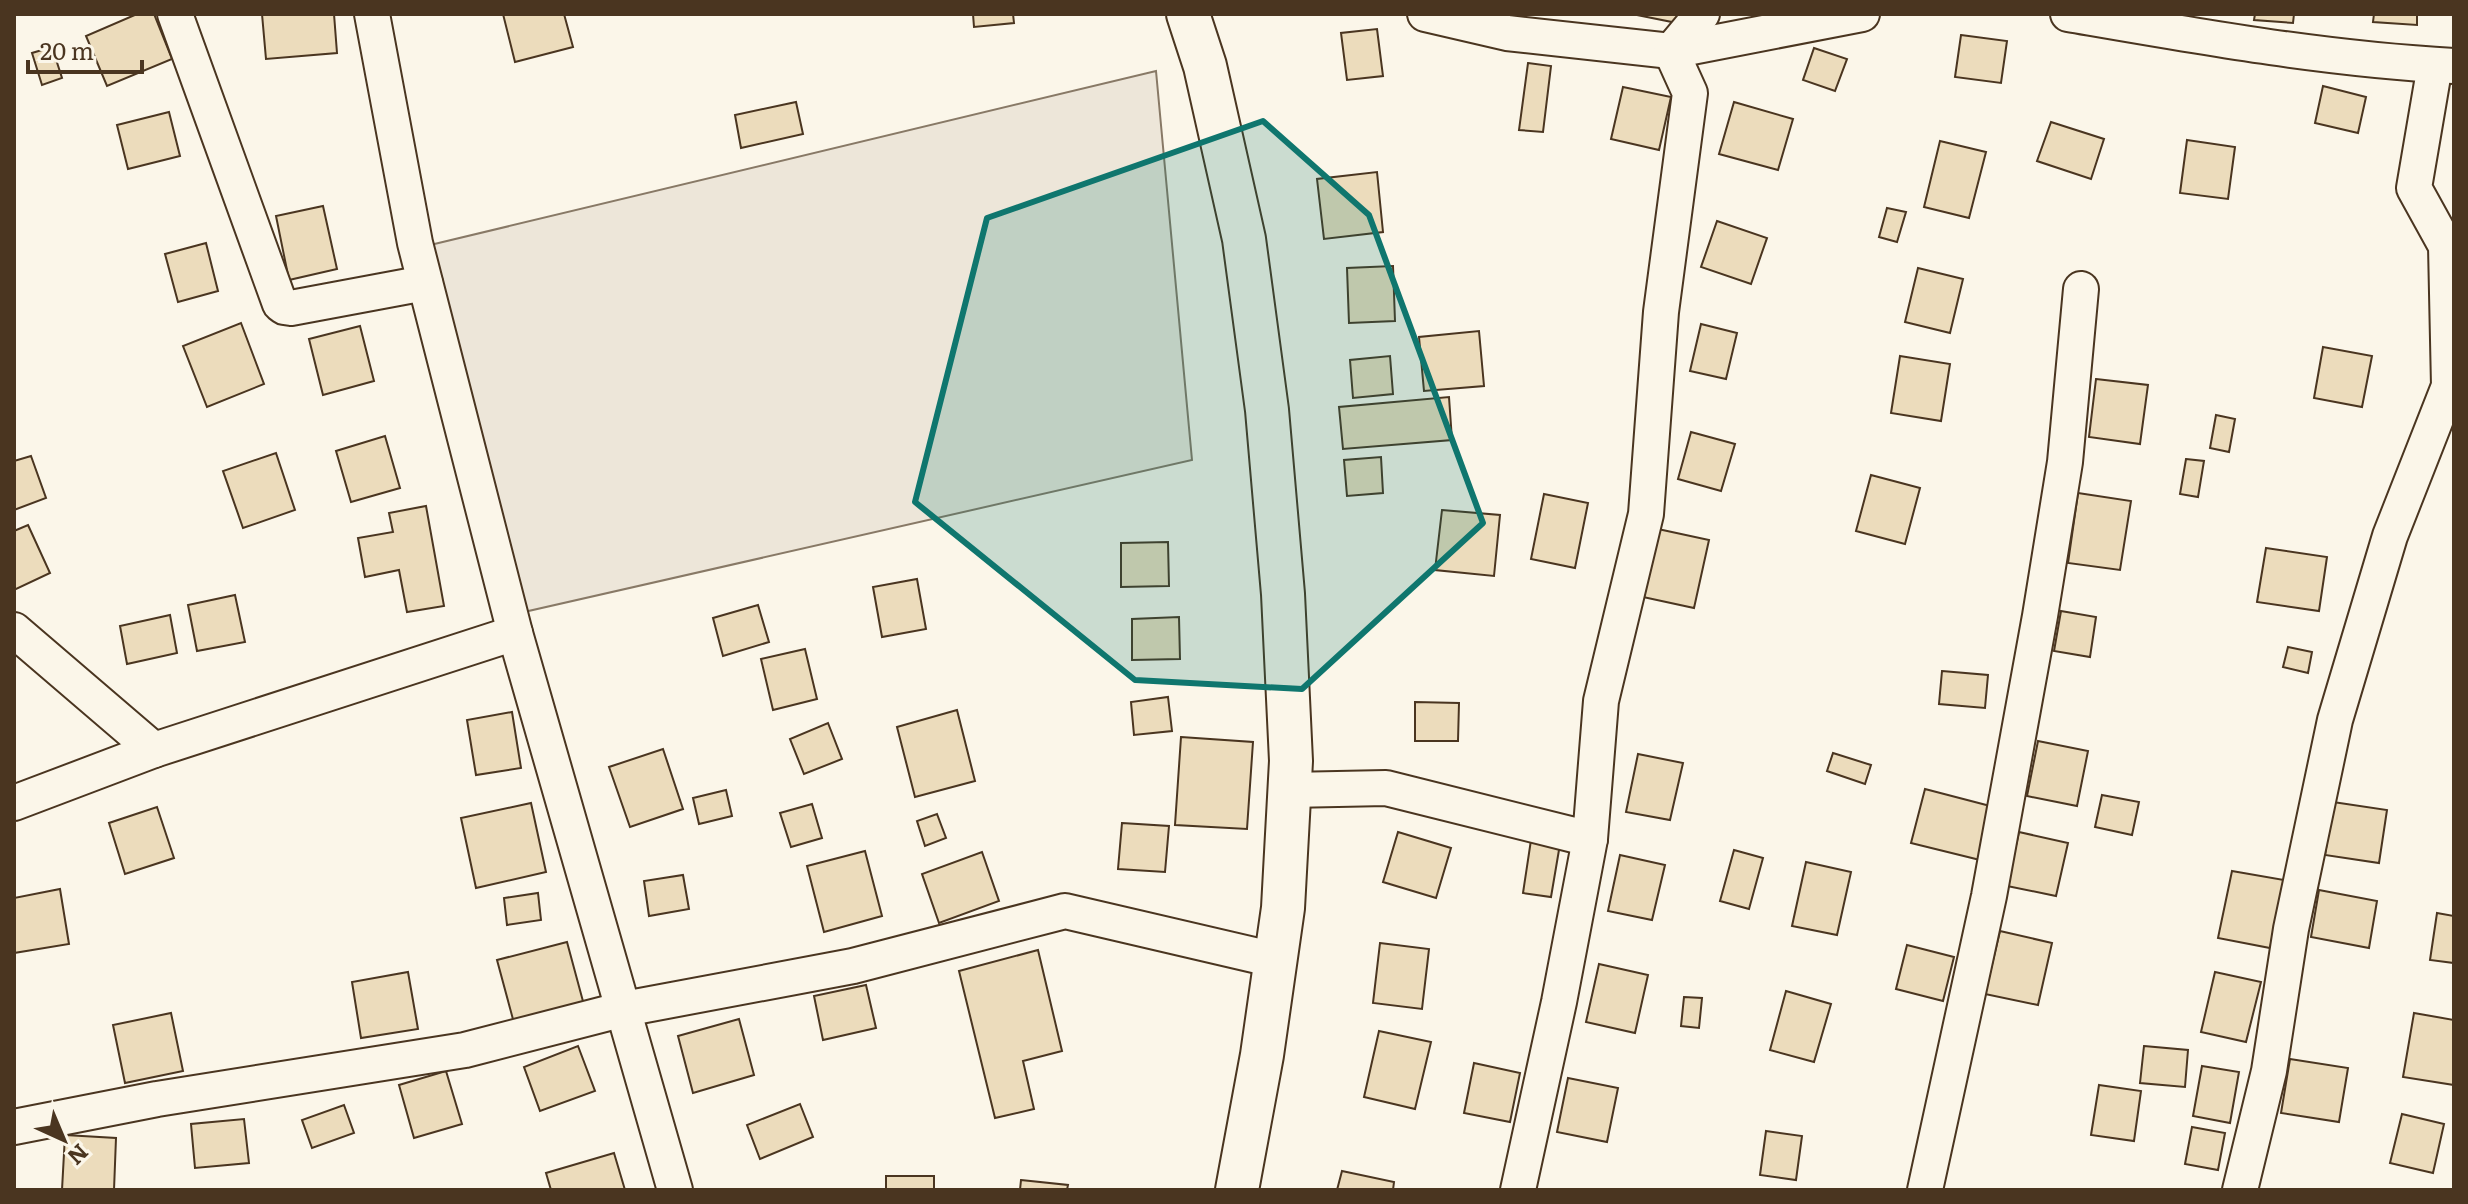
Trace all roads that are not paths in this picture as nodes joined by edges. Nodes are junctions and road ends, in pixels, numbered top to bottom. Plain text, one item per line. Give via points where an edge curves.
1 (175, 14) edge
2 (372, 14) edge
3 (1188, 14) edge
4 (1425, 14) edge
5 (1702, 14) edge
6 (1862, 14) edge
7 (2068, 14) edge
8 (1671, 51) junction
9 (2445, 65) edge
10 (425, 283) junction
11 (2081, 289) dead end
12 (14, 630) edge
13 (515, 633) junction
14 (154, 750) junction
15 (1289, 790) junction
16 (14, 803) edge
17 (1590, 839) junction
18 (1275, 960) junction
19 (624, 1009) junction
20 (14, 1127) edge
21 (675, 1190) edge
22 (1237, 1190) edge
23 (1518, 1190) edge
24 (1925, 1190) edge
25 (2240, 1190) edge

1 - 10 street via 280,304 291,308
2 - 10 street
3 - 15 street via 1244,239 1267,410 1283,594
4 - 8 street via 1507,33
5 - 8 street
6 - 8 street
7 - 9 street via 2208,38
8 - 17 street via 1690,93 1661,312 1646,514 1601,701
9 - 25 street via 2414,188 2446,246 2449,386 2390,536 2335,720 2291,929 2269,1071
10 - 13 street
11 - 24 street via 2065,462 2040,616 1989,896
12 - 14 street
13 - 14 street
13 - 19 street
14 - 16 street
15 - 17 street via 1386,788
15 - 18 street
17 - 23 street
18 - 19 street via 1065,911 853,966
18 - 22 street
19 - 20 street via 465,1050
19 - 21 street

